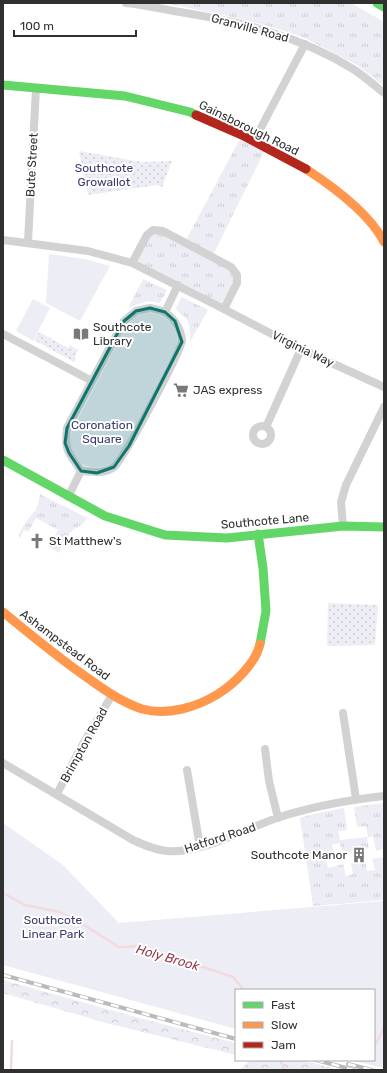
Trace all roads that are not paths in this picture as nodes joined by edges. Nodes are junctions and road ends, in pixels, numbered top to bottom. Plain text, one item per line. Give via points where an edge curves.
1 (126, 3) edge
2 (377, 3) edge
3 (384, 7) edge
4 (305, 44) junction
5 (3, 85) edge
6 (36, 88) junction
7 (384, 93) edge
8 (254, 141) junction
9 (3, 240) edge
10 (28, 242) junction
11 (384, 242) edge
12 (132, 263) junction
13 (178, 285) junction
14 (224, 309) junction
15 (165, 312) junction
16 (3, 334) edge
17 (301, 349) junction
18 (92, 381) junction
19 (384, 387) edge
20 (384, 407) edge
21 (266, 427) dead end
22 (3, 460) edge
23 (81, 472) junction
24 (68, 497) junction
25 (343, 526) junction
26 (382, 527) edge
27 (258, 534) junction
28 (3, 612) edge
29 (112, 695) junction
30 (343, 713) dead end
31 (265, 749) dead end
32 (3, 763) edge
33 (186, 770) dead end
34 (57, 794) junction
35 (384, 796) edge
36 (356, 799) junction
37 (278, 818) junction
38 (200, 847) junction

1 - 4 street, Granville Road via 259,28
2 - 3 street
4 - 7 street, Granville Road via 354,70
4 - 8 street
5 - 6 street, Gainsborough Road
6 - 8 street, Gainsborough Road via 125,96 190,112
6 - 10 street, Bute Street
8 - 11 street, Gainsborough Road via 307,169 344,196 379,232
9 - 10 street, Virginia Way
10 - 12 street, Virginia Way via 88,250
12 - 13 street, Virginia Way
12 - 14 street via 147,235 153,230 163,231 231,267 237,275 237,283
13 - 14 street, Virginia Way
13 - 15 street
14 - 17 street, Virginia Way
15 - 18 street via 150,308 136,311 124,321
15 - 23 street via 181,331 182,342 129,446 114,467 97,473
16 - 18 street
17 - 19 street, Virginia Way
17 - 21 street
18 - 23 street via 67,428 66,442 69,453
20 - 25 street via 346,485 341,502
22 - 24 street, Southcote Lane
23 - 24 street
24 - 27 street, Southcote Lane via 105,516 165,535 226,538
25 - 26 street, Southcote Lane
25 - 27 street, Southcote Lane
27 - 29 street, Ashampstead Road via 266,611 259,648 247,669 230,687 205,702 179,710 143,709
28 - 29 street, Ashampstead Road via 62,661
29 - 34 street, Brimpton Road
30 - 36 street
31 - 37 street
32 - 34 street, Hatford Road
33 - 38 street
34 - 38 street, Hatford Road via 133,840 152,848 184,851
35 - 36 street, Hatford Road
36 - 37 street, Hatford Road via 314,807
37 - 38 street, Hatford Road

